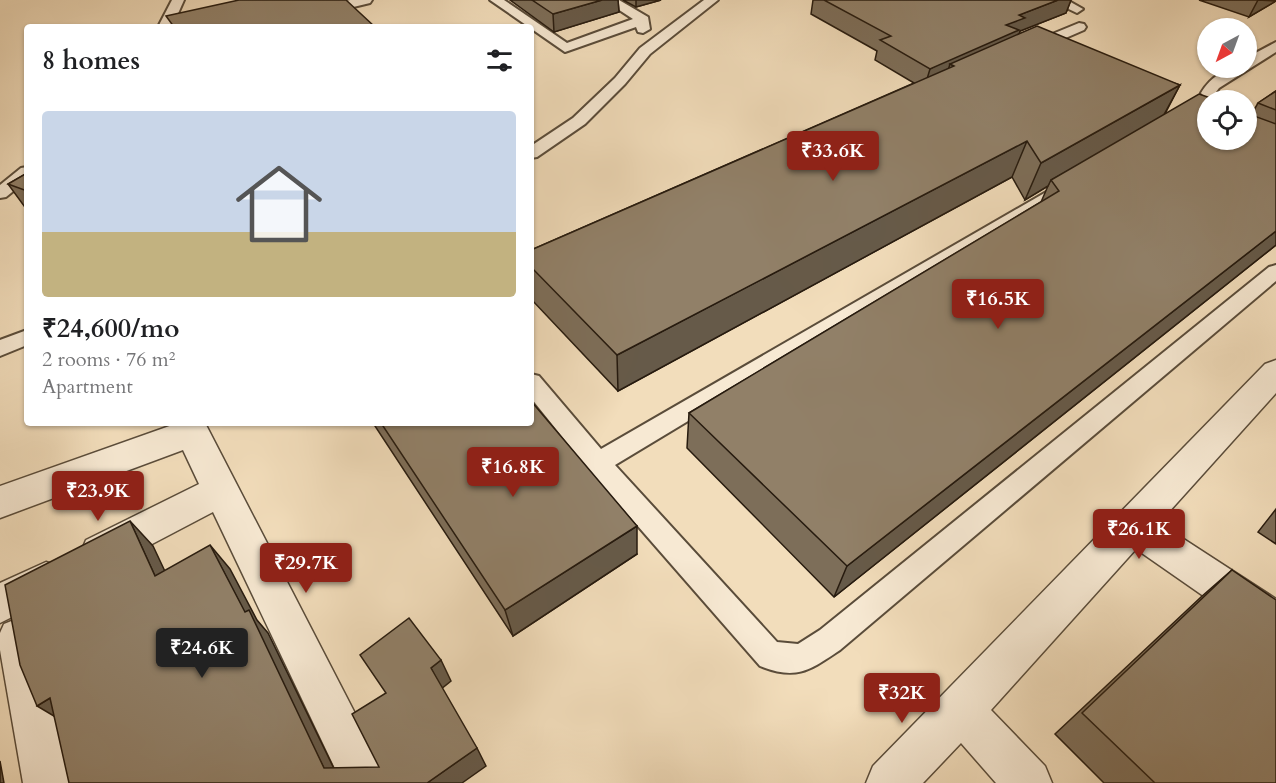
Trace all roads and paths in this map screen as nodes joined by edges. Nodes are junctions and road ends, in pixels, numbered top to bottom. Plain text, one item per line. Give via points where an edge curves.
1 (178, 0) edge
2 (366, 0) edge
3 (498, 0) edge
4 (610, 0) edge
5 (712, 0) edge
6 (1056, 0) edge
7 (350, 6) edge
8 (1077, 9) dead end
9 (304, 15) edge
10 (643, 20) junction
11 (166, 24) edge
12 (532, 24) edge
13 (534, 26) edge
14 (1079, 27) dead end
15 (1276, 46) edge
16 (645, 51) junction
17 (1257, 57) edge
18 (1046, 62) edge
19 (1224, 78) edge
20 (1210, 90) edge
21 (534, 151) edge
22 (24, 174) edge
23 (1083, 176) edge
24 (0, 193) edge
25 (1276, 271) edge
26 (24, 338) edge
27 (0, 348) edge
28 (1276, 372) edge
29 (534, 386) edge
30 (202, 428) edge
31 (598, 463) junction
32 (222, 490) junction
33 (0, 502) edge
34 (1133, 525) junction
35 (6, 601) edge
36 (1276, 622) edge
37 (961, 710) junction
38 (47, 783) edge
39 (367, 783) edge
40 (890, 783) edge
41 (1028, 783) edge

1 - 11 lane
2 - 7 lane
3 - 12 lane
4 - 10 lane
5 - 16 lane
6 - 8 lane
7 - 9 lane
10 - 13 lane via 565,48
10 - 16 lane
14 - 18 lane via 1019,54
15 - 17 lane
16 - 21 lane via 579,121
19 - 20 lane
22 - 24 lane
23 - 31 lane
25 - 31 lane via 830,640 802,659 770,656
26 - 27 lane
28 - 34 street
29 - 31 lane
30 - 32 street
30 - 33 street
32 - 35 street
32 - 39 street
34 - 36 street
34 - 37 street
35 - 38 street
37 - 40 street
37 - 41 street

